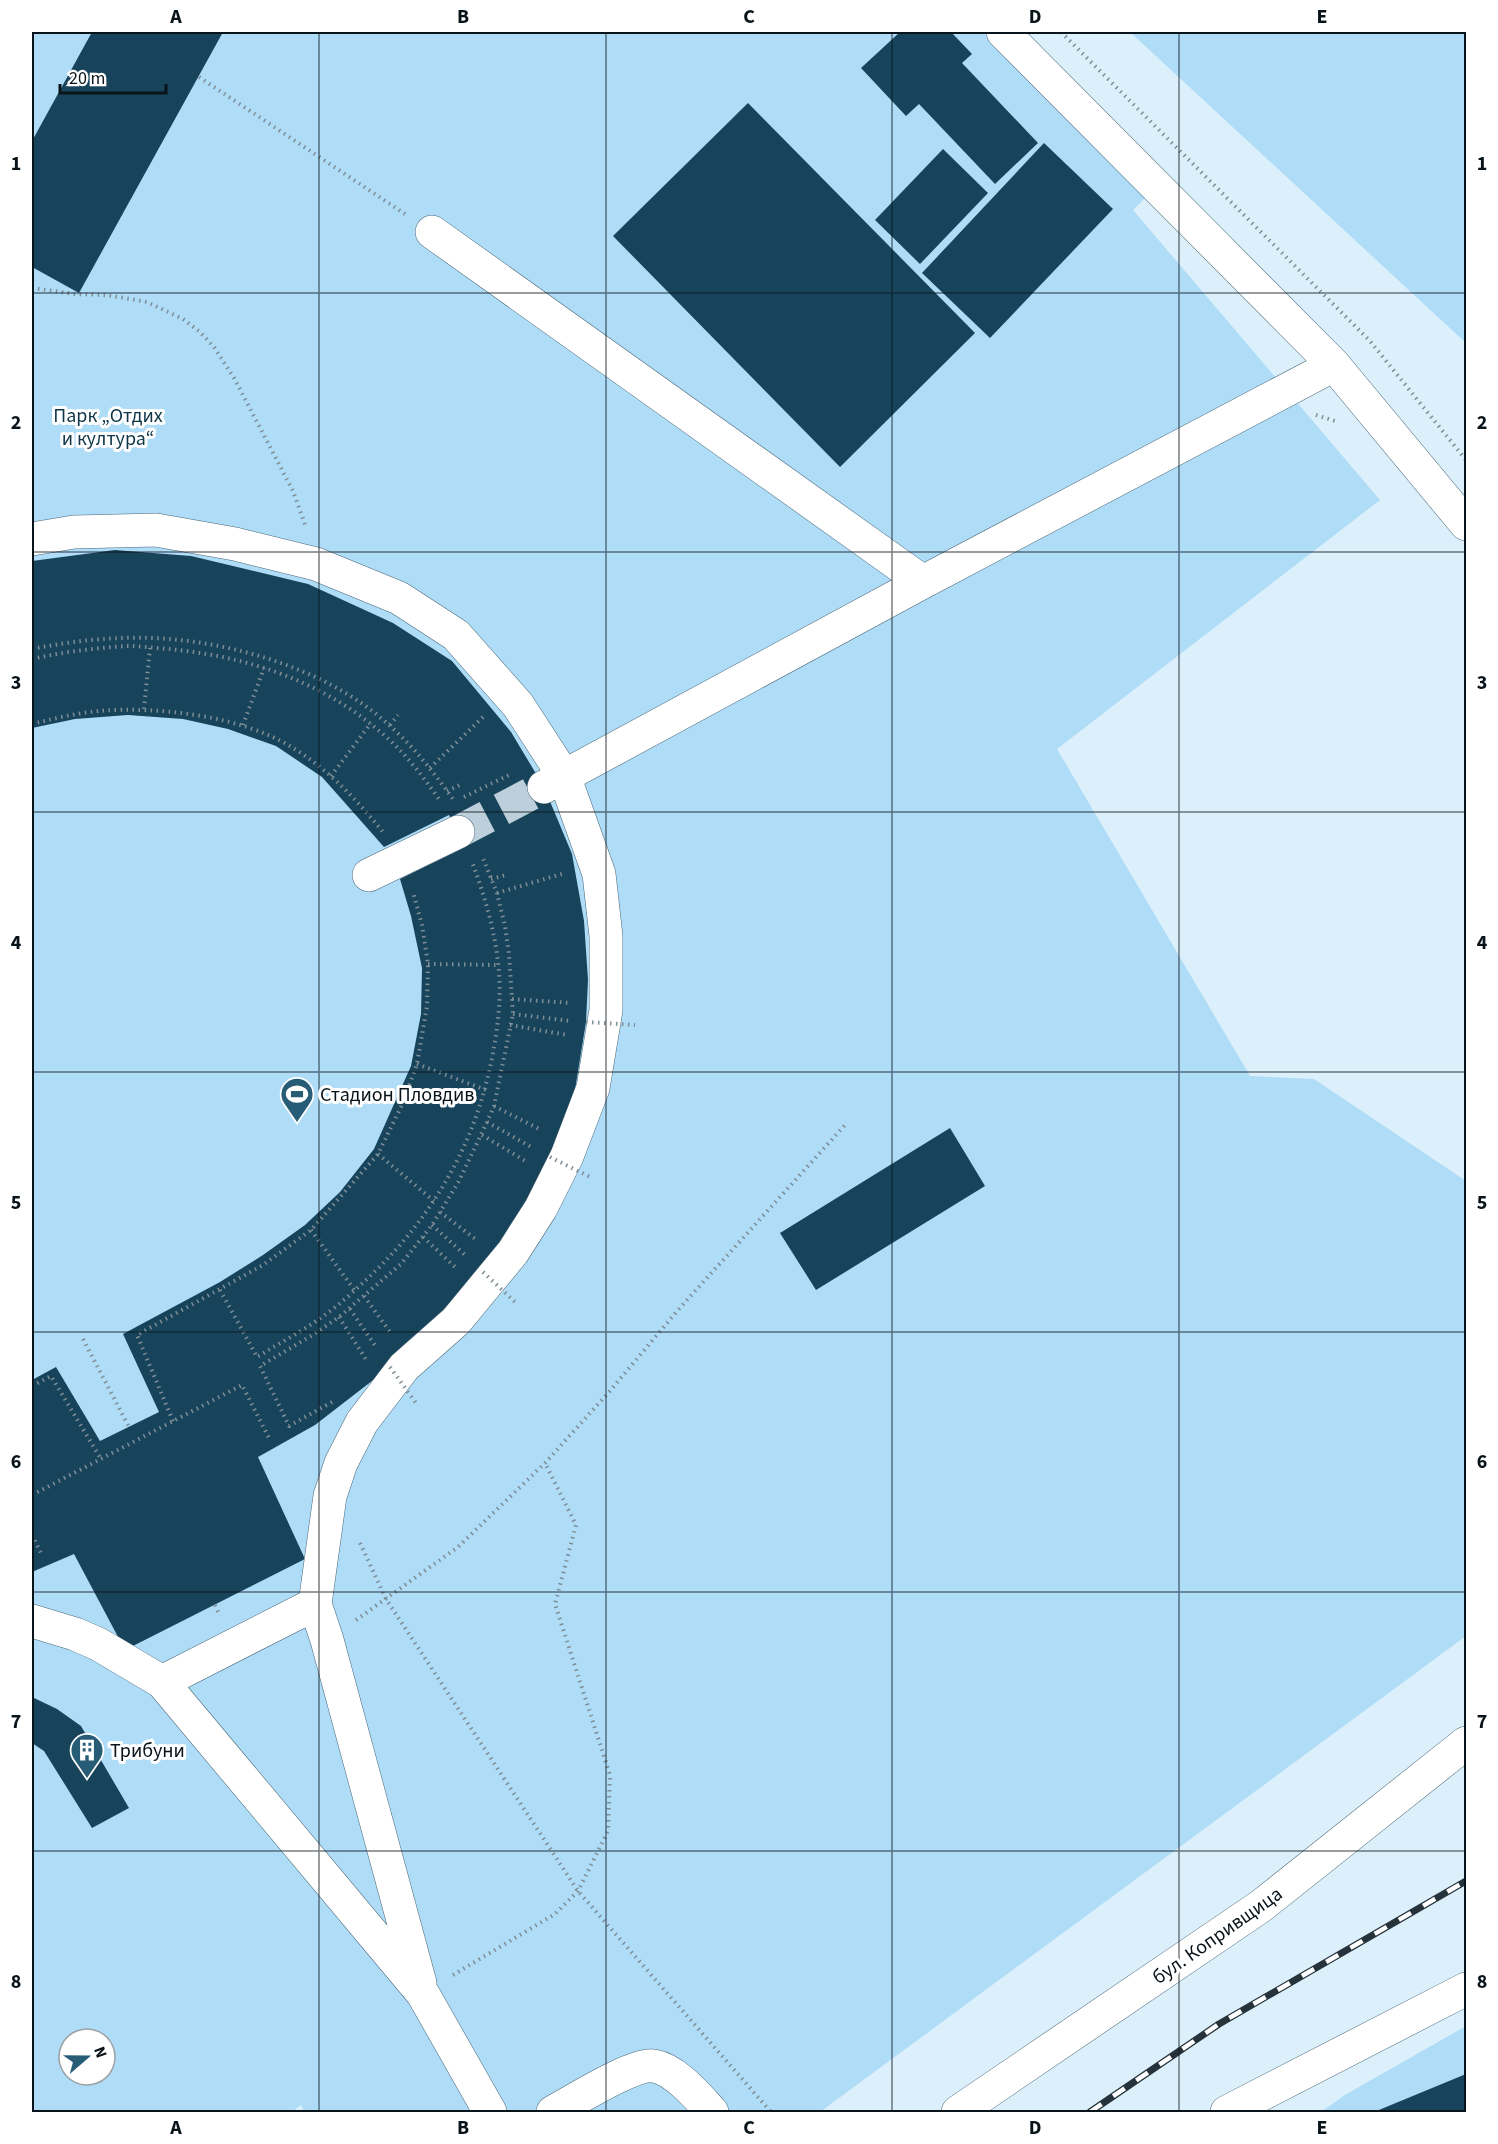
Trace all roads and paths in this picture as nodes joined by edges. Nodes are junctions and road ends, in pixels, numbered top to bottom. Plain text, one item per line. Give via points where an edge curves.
1 (1004, 32) edge
2 (1061, 32) edge
3 (199, 76) dead end
4 (432, 232) joint
5 (32, 288) edge
6 (1334, 365) junction
7 (1400, 378) junction
8 (1365, 401) junction
9 (1307, 411) dead end
10 (1467, 460) edge
11 (1467, 524) edge
12 (32, 539) edge
13 (316, 564) junction
14 (923, 582) junction
15 (150, 648) junction
16 (32, 649) edge
17 (32, 659) edge
18 (264, 668) junction
19 (480, 708) dead end
20 (144, 710) junction
21 (398, 715) dead end
22 (485, 715) junction
23 (371, 723) junction
24 (492, 723) dead end
25 (32, 724) edge
26 (243, 725) junction
27 (390, 725) junction
28 (430, 768) junction
29 (512, 773) dead end
30 (331, 776) junction
31 (554, 782) junction
32 (462, 784) dead end
33 (447, 791) junction
34 (460, 829) junction
35 (400, 860) junction
36 (472, 860) dead end
37 (564, 873) dead end
38 (369, 875) dead end
39 (506, 875) dead end
40 (491, 879) junction
41 (497, 893) junction
42 (428, 963) junction
43 (498, 965) junction
44 (512, 999) junction
45 (578, 1004) dead end
46 (513, 1014) junction
47 (619, 1023) dead end
48 (510, 1025) junction
49 (635, 1025) dead end
50 (616, 1034) dead end
51 (576, 1036) dead end
52 (417, 1064) junction
53 (486, 1090) junction
54 (494, 1106) junction
55 (487, 1122) junction
56 (845, 1125) dead end
57 (482, 1135) junction
58 (551, 1135) dead end
59 (539, 1151) dead end
60 (378, 1154) junction
61 (549, 1157) dead end
62 (579, 1160) dead end
63 (536, 1167) dead end
64 (590, 1177) dead end
65 (570, 1178) dead end
66 (434, 1201) junction
67 (440, 1212) junction
68 (432, 1225) junction
69 (311, 1230) junction
70 (423, 1237) junction
71 (482, 1244) dead end
72 (466, 1256) dead end
73 (460, 1272) dead end
74 (483, 1272) dead end
75 (509, 1282) dead end
76 (220, 1290) junction
77 (355, 1291) junction
78 (364, 1296) junction
79 (496, 1300) dead end
80 (515, 1302) dead end
81 (350, 1308) junction
82 (339, 1317) junction
83 (83, 1339) dead end
84 (395, 1340) dead end
85 (377, 1348) dead end
86 (383, 1358) dead end
87 (368, 1362) dead end
88 (32, 1386) edge
89 (407, 1387) dead end
90 (400, 1393) dead end
91 (416, 1403) dead end
92 (172, 1421) junction
93 (289, 1426) dead end
94 (129, 1427) dead end
95 (269, 1438) dead end
96 (101, 1459) junction
97 (545, 1463) junction
98 (32, 1495) edge
99 (32, 1535) edge
100 (358, 1538) dead end
101 (41, 1553) dead end
102 (386, 1599) junction
103 (315, 1604) junction
104 (32, 1621) edge
105 (327, 1640) junction
106 (162, 1682) junction
107 (1467, 1743) edge
108 (578, 1892) junction
109 (1467, 1989) edge
110 (423, 1994) junction
111 (490, 2112) edge
112 (553, 2112) edge
113 (712, 2112) edge
114 (771, 2112) edge
115 (958, 2112) edge
116 (1227, 2112) edge

1 - 6 main road
2 - 7 path via 1370,341
3 - 4 path
4 - 14 main road
5 - 13 path via 147,302 200,332 224,361 277,459 293,491
6 - 8 main road
6 - 14 main road
7 - 8 path
7 - 10 path
8 - 9 path via 1336,422
8 - 11 main road
12 - 13 main road via 74,532 156,531 235,544
13 - 31 main road via 399,598 456,635 518,705
14 - 31 main road
15 - 17 path via 128,646
15 - 18 path via 234,659
15 - 20 path
16 - 27 path via 124,637 231,649 284,663 340,689
18 - 23 path via 326,694
18 - 26 path
19 - 22 path
20 - 25 path via 98,711
20 - 26 path
21 - 27 path
22 - 24 path
22 - 28 path
23 - 30 path
23 - 34 path via 416,766
26 - 30 path via 294,748
27 - 28 path
28 - 33 path
29 - 33 path via 455,801
30 - 35 path via 380,828
31 - 103 main road via 598,874 606,936 606,1010 593,1088 567,1156 513,1252 456,1321 404,1367 362,1422 341,1463 330,1496
32 - 33 path
34 - 35 main road
34 - 40 path
35 - 38 main road
35 - 42 path via 422,925
36 - 43 path via 484,893
37 - 41 path
39 - 40 path
40 - 41 path
41 - 44 path via 509,954
42 - 43 path
42 - 52 path via 427,1006
43 - 53 path via 499,1007
44 - 45 path
44 - 46 path
46 - 48 path
46 - 49 path, bridge
47 - 50 path
48 - 51 path
48 - 54 path
52 - 53 path
52 - 60 path
53 - 66 path via 452,1173
54 - 55 path
54 - 58 path
55 - 57 path
55 - 59 path
56 - 97 path
57 - 63 path
57 - 67 path
60 - 66 path
60 - 69 path
61 - 64 path, bridge
62 - 65 path
66 - 77 path via 386,1262
67 - 68 path
67 - 71 path
68 - 70 path
68 - 72 path
69 - 76 path
69 - 77 path
70 - 73 path
70 - 78 path via 401,1264
74 - 80 path, bridge
75 - 79 path
76 - 77 path via 256,1357 323,1317
76 - 92 path via 137,1335
78 - 81 path
78 - 84 path
81 - 82 path
81 - 85 path
82 - 87 path
82 - 93 path via 260,1366
83 - 94 path
86 - 91 path, bridge
88 - 96 path via 51,1376
89 - 90 path
92 - 95 path via 242,1385
92 - 96 path
96 - 98 path
97 - 102 path via 458,1547
97 - 108 path via 576,1525 555,1604 610,1775 608,1831
99 - 101 path
100 - 102 path
102 - 105 path
102 - 108 path
103 - 105 main road
103 - 106 main road
104 - 106 main road via 98,1644
105 - 110 main road
106 - 110 main road
107 - 115 main road, бул. Копривщица via 1261,1906
108 - 110 path via 555,1914
108 - 114 path
109 - 116 main road
110 - 111 main road
112 - 113 main road via 624,2073 654,2066 681,2079

